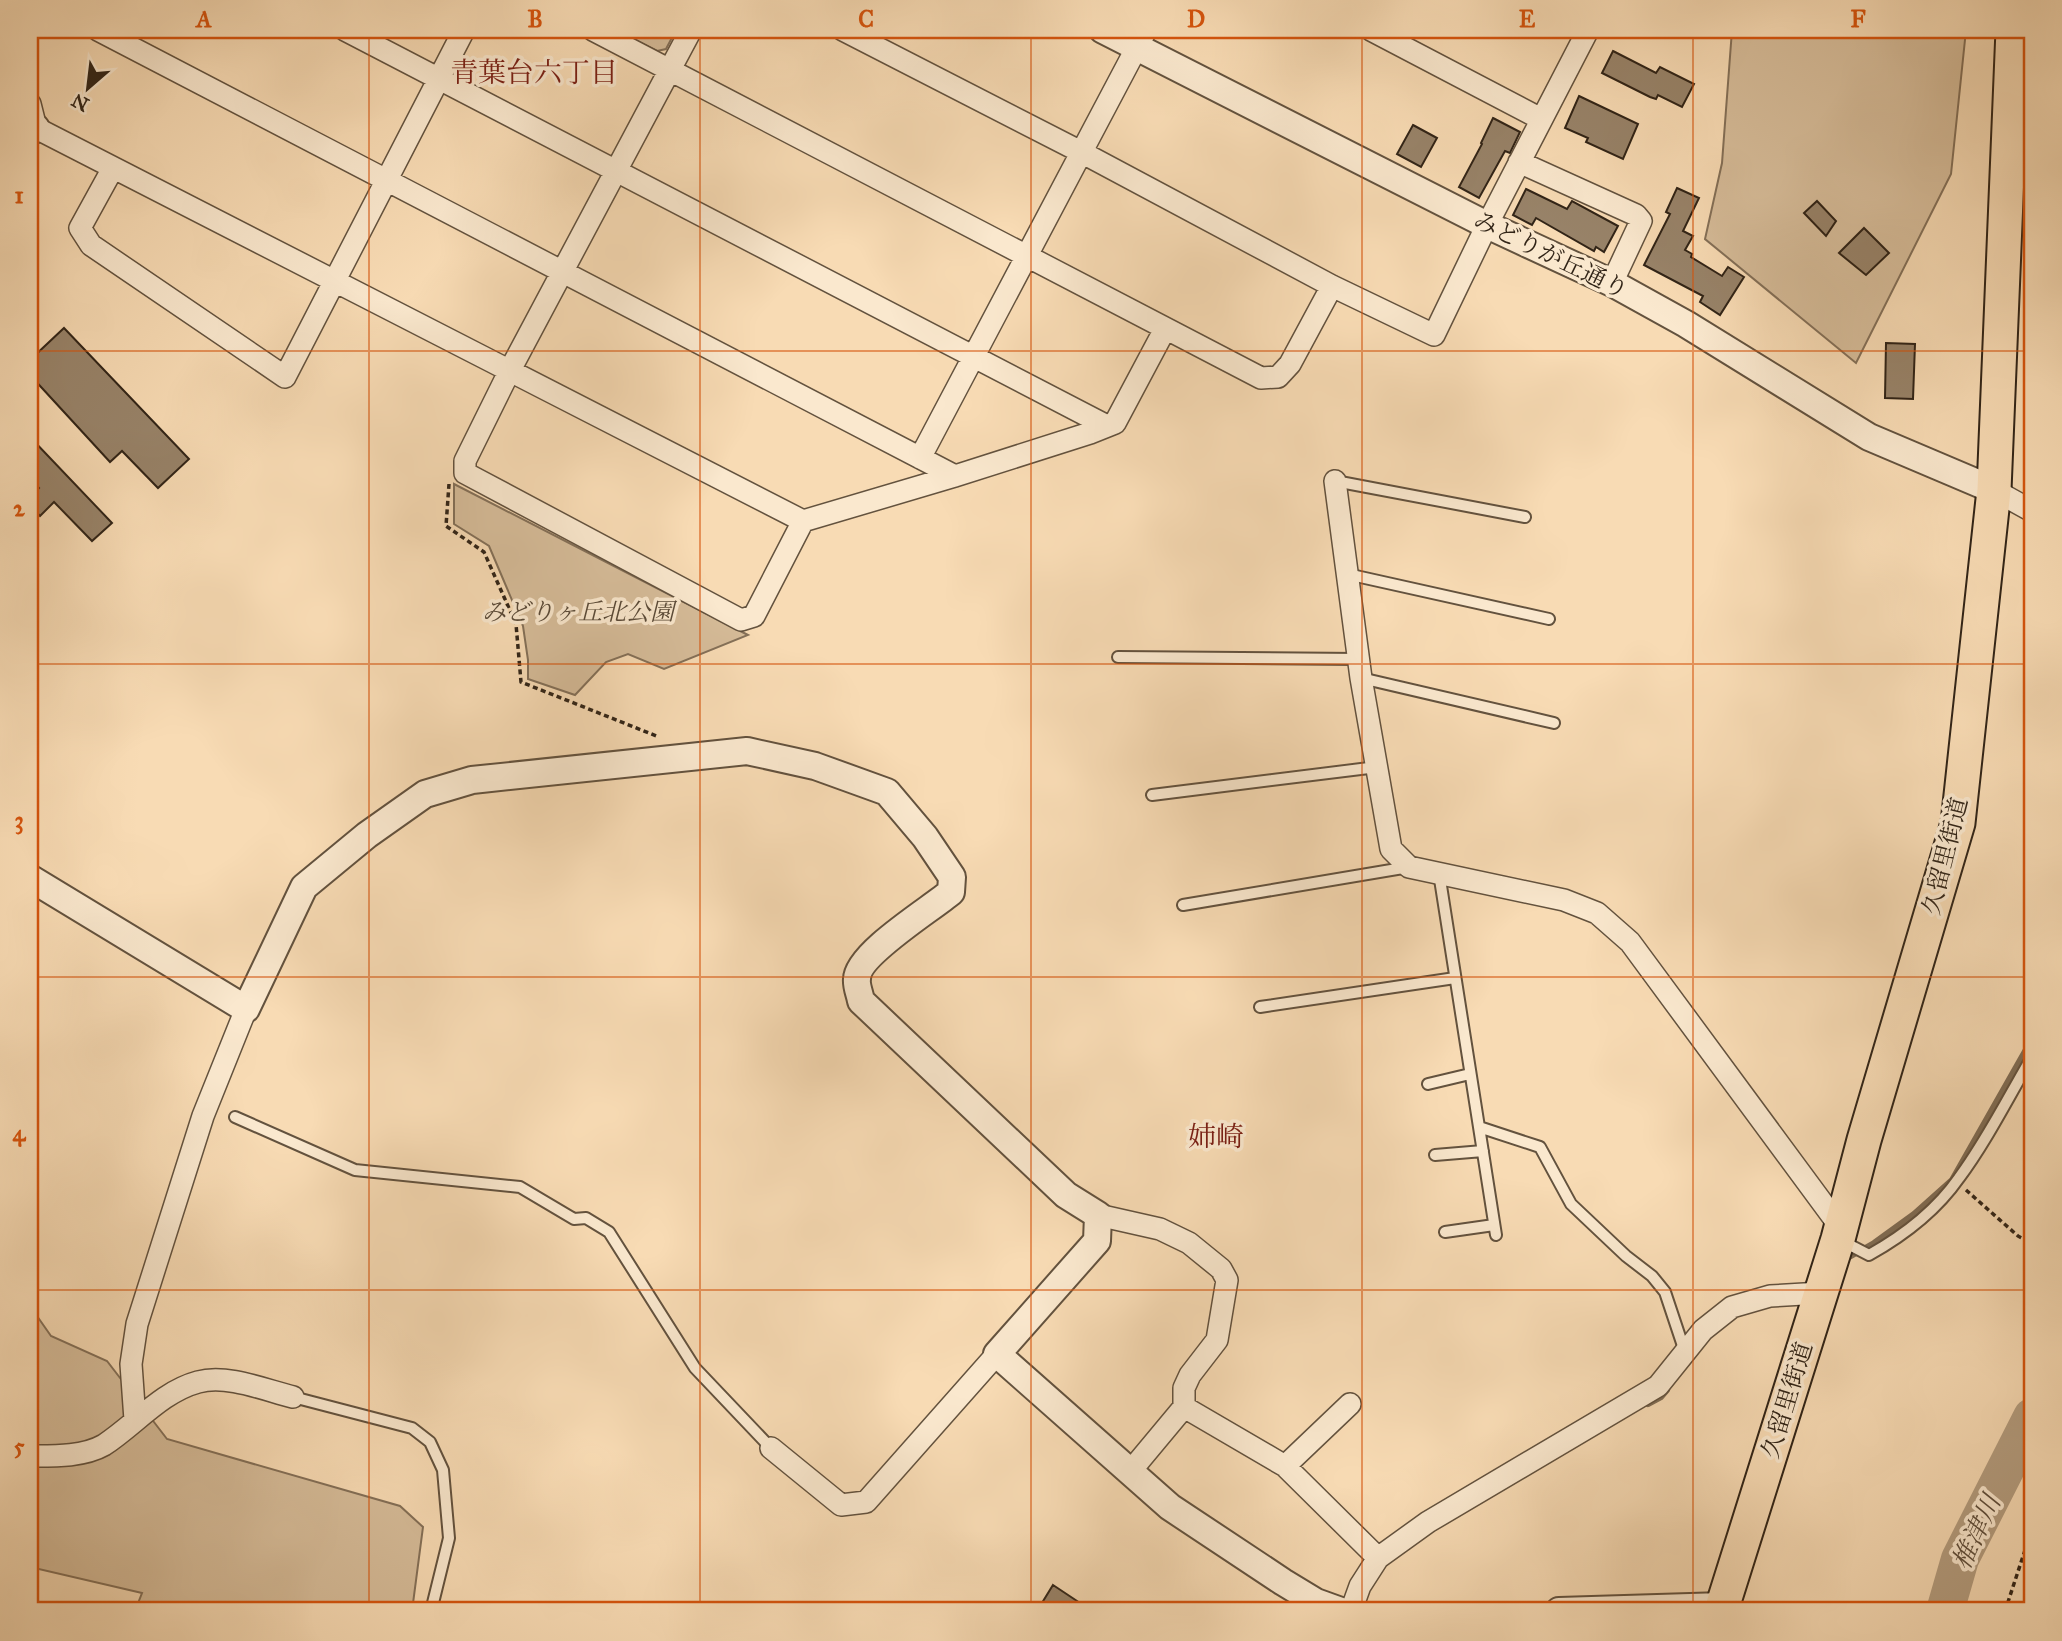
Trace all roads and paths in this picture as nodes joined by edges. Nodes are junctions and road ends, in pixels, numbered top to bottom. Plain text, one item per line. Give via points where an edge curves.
1 (98, 30) edge
2 (345, 30) edge
3 (464, 30) edge
4 (593, 30) edge
5 (691, 30) edge
6 (843, 30) edge
7 (1103, 30) edge
8 (1371, 30) edge
9 (1588, 30) edge
10 (1141, 38) edge
11 (2019, 40) edge
12 (670, 70) junction
13 (439, 78) junction
14 (1541, 119) junction
15 (32, 121) edge
16 (1081, 152) junction
17 (1519, 162) junction
18 (113, 167) junction
19 (616, 171) junction
20 (386, 180) junction
21 (1487, 225) junction
22 (1027, 256) junction
23 (562, 272) junction
24 (334, 280) junction
25 (1612, 283) junction
26 (1332, 286) junction
27 (1165, 329) junction
28 (974, 356) junction
29 (510, 370) junction
30 (1107, 426) junction
31 (920, 458) junction
32 (465, 473) junction
33 (955, 476) junction
34 (1335, 481) joint
35 (1994, 490) junction
36 (2032, 511) edge
37 (1525, 517) dead end
38 (803, 520) junction
39 (1347, 574) junction
40 (1549, 619) dead end
41 (1118, 657) dead end
42 (1360, 669) junction
43 (1554, 723) dead end
44 (667, 740) dead end
45 (1377, 767) junction
46 (1152, 794) dead end
47 (1409, 867) junction
48 (1439, 873) junction
49 (30, 878) edge
50 (1183, 905) dead end
51 (1455, 978) junction
52 (1260, 1007) dead end
53 (246, 1009) junction
54 (2032, 1057) edge
55 (1471, 1074) junction
56 (1428, 1084) dead end
57 (235, 1117) dead end
58 (1479, 1127) junction
59 (1483, 1151) junction
60 (1435, 1155) dead end
61 (1957, 1182) junction
62 (1098, 1215) junction
63 (1445, 1232) dead end
64 (1842, 1237) junction
65 (2032, 1241) edge
66 (1821, 1293) junction
67 (1685, 1352) junction
68 (998, 1354) junction
69 (293, 1397) joint
70 (1350, 1404) dead end
71 (1184, 1406) junction
72 (135, 1420) junction
73 (771, 1448) joint
74 (30, 1456) edge
75 (1285, 1466) junction
76 (1129, 1473) junction
77 (2032, 1529) edge
78 (1378, 1558) junction
79 (1722, 1609) edge
80 (430, 1611) edge
81 (1341, 1611) edge
82 (1351, 1611) edge
83 (1559, 1611) edge
84 (2005, 1611) edge

1 - 20 street
2 - 13 street
3 - 13 street
4 - 12 street
5 - 12 street
6 - 16 street
7 - 10 street, みどりが丘通り
8 - 14 street
9 - 14 street
10 - 16 street
10 - 21 street, みどりが丘通り
11 - 35 main road, 久留里街道
12 - 19 street
12 - 22 street
13 - 19 street
13 - 20 street
14 - 17 street
15 - 18 street
16 - 22 street
16 - 26 street
17 - 21 street
17 - 25 street via 1641,221
18 - 24 street
18 - 24 street via 80,229 91,245 275,373 285,377
19 - 23 street
19 - 28 street
20 - 23 street
20 - 24 street
21 - 25 street, みどりが丘通り
21 - 26 street via 1434,335
22 - 27 street
22 - 28 street
23 - 29 street
23 - 31 street
24 - 29 street
25 - 35 street, みどりが丘通り via 1869,437
26 - 27 street via 1290,364 1278,377 1261,378
27 - 30 street via 1115,423
28 - 30 street
28 - 31 street
29 - 32 street via 465,461
29 - 38 street
30 - 33 street
31 - 33 street
32 - 38 street via 741,620 754,616
32 - 44 path via 449,481 446,526 484,552 516,624 521,682
33 - 38 street
34 - 37 lane
34 - 39 street
35 - 36 street
35 - 64 main road, 久留里街道 via 1958,823
39 - 40 lane
39 - 42 street
41 - 42 lane
42 - 43 lane
42 - 45 street
45 - 46 lane
45 - 47 street via 1391,849
47 - 48 street
47 - 50 lane
48 - 51 lane
48 - 64 street via 1564,900 1597,913 1622,935
49 - 53 street
51 - 52 lane
51 - 55 lane
53 - 62 street via 304,887 425,794 472,780 747,751 816,766 887,792 952,877 951,892 863,963 856,978 862,1001 1066,1195
53 - 72 street via 203,1116 137,1324 131,1363
54 - 61 lane
55 - 56 lane
55 - 58 lane
57 - 73 lane via 355,1170 520,1186 574,1219 586,1218 609,1232 695,1368
58 - 59 lane
58 - 67 lane via 1540,1147 1571,1204 1665,1292
59 - 60 lane
59 - 63 lane via 1495,1230
61 - 64 lane via 1899,1238 1868,1255
61 - 65 path via 2018,1236
62 - 68 street via 1097,1241
62 - 71 street via 1160,1229 1189,1243 1221,1269 1227,1280 1217,1340 1189,1375
64 - 66 main road, 久留里街道
66 - 67 street via 1770,1296 1731,1307
66 - 79 main road, 久留里街道
67 - 78 street via 1658,1387 1428,1522
68 - 73 street via 866,1502 841,1505
68 - 76 street
69 - 72 street via 226,1381 199,1382
69 - 80 lane via 412,1429 430,1442 443,1470 449,1538
70 - 75 street
71 - 75 street
71 - 76 street
72 - 74 street via 102,1446 76,1454
75 - 78 street
76 - 81 street via 1170,1507 1283,1582
77 - 84 path
78 - 82 street
79 - 83 street

